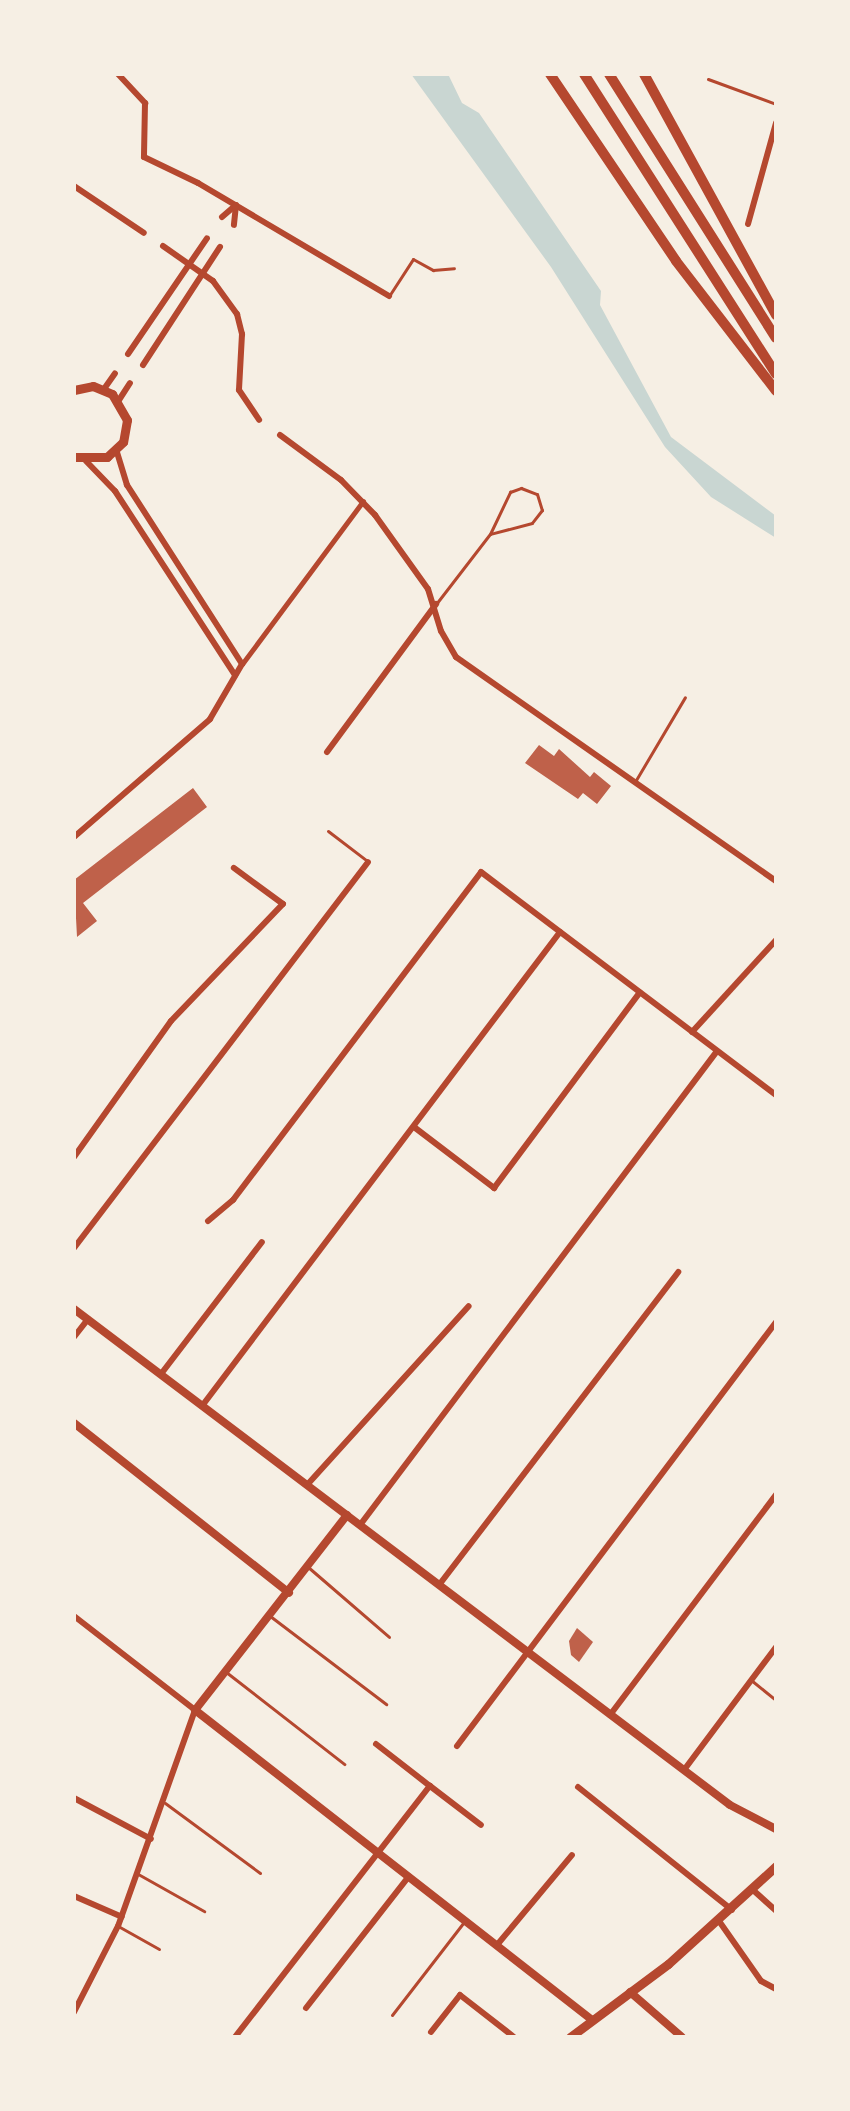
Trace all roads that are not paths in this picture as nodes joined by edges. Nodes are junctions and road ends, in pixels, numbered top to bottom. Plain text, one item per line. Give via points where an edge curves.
1 (118, 74) edge
2 (550, 74) edge
3 (584, 74) edge
4 (609, 74) edge
5 (644, 74) edge
6 (708, 79) dead end
7 (776, 104) edge
8 (776, 123) edge
9 (74, 186) edge
10 (236, 205) junction
11 (222, 217) dead end
12 (748, 224) dead end
13 (234, 225) dead end
14 (144, 233) dead end
15 (207, 238) dead end
16 (163, 246) dead end
17 (220, 247) dead end
18 (190, 264) junction
19 (454, 268) dead end
20 (203, 273) junction
21 (389, 296) joint
22 (776, 315) edge
23 (776, 338) edge
24 (128, 354) dead end
25 (143, 365) dead end
26 (115, 373) dead end
27 (776, 374) edge
28 (130, 383) dead end
29 (104, 389) junction
30 (74, 390) edge
31 (776, 391) edge
32 (119, 400) junction
33 (259, 420) dead end
34 (280, 435) dead end
35 (116, 450) junction
36 (79, 460) edge
37 (363, 501) junction
38 (490, 534) junction
39 (436, 604) junction
40 (242, 664) junction
41 (235, 675) junction
42 (685, 697) dead end
43 (327, 752) dead end
44 (635, 782) junction
45 (328, 831) dead end
46 (74, 837) edge
47 (368, 862) joint
48 (234, 868) dead end
49 (775, 878) edge
50 (560, 932) junction
51 (776, 940) edge
52 (640, 992) junction
53 (692, 1032) junction
54 (717, 1051) junction
55 (776, 1095) edge
56 (414, 1127) junction
57 (74, 1157) edge
58 (208, 1221) dead end
59 (262, 1242) dead end
60 (74, 1248) edge
61 (678, 1272) dead end
62 (469, 1306) dead end
63 (74, 1309) edge
64 (88, 1319) junction
65 (775, 1327) edge
66 (74, 1337) edge
67 (161, 1374) junction
68 (202, 1406) junction
69 (74, 1423) edge
70 (307, 1485) junction
71 (776, 1495) edge
72 (347, 1515) junction
73 (360, 1525) junction
74 (308, 1567) junction
75 (439, 1585) junction
76 (289, 1593) junction
77 (74, 1616) edge
78 (270, 1616) junction
79 (389, 1637) dead end
80 (776, 1647) edge
81 (527, 1652) junction
82 (226, 1672) junction
83 (751, 1680) junction
84 (776, 1700) edge
85 (386, 1704) dead end
86 (195, 1710) junction
87 (610, 1715) junction
88 (376, 1744) dead end
89 (457, 1746) dead end
90 (344, 1764) dead end
91 (684, 1770) junction
92 (430, 1786) junction
93 (578, 1787) dead end
94 (74, 1798) edge
95 (165, 1803) junction
96 (481, 1825) dead end
97 (776, 1829) edge
98 (151, 1839) junction
99 (378, 1852) junction
100 (572, 1855) dead end
101 (776, 1866) edge
102 (260, 1873) dead end
103 (138, 1874) junction
104 (409, 1876) junction
105 (753, 1890) junction
106 (74, 1896) edge
107 (732, 1910) junction
108 (204, 1911) dead end
109 (776, 1911) edge
110 (122, 1917) junction
111 (465, 1920) junction
112 (719, 1921) junction
113 (118, 1926) junction
114 (497, 1945) junction
115 (159, 1949) dead end
116 (776, 1989) edge
117 (630, 1992) junction
118 (306, 2008) dead end
119 (74, 2012) edge
120 (392, 2015) dead end
121 (592, 2020) junction
122 (431, 2032) dead end
123 (235, 2037) edge
124 (514, 2037) edge
125 (570, 2037) edge
126 (682, 2037) edge

1 - 10 street via 145,103 140,154
2 - 31 highway via 682,270
3 - 27 highway
4 - 23 highway
5 - 22 highway
6 - 7 lane
8 - 12 street
9 - 14 street
10 - 11 street
10 - 13 street
10 - 21 street
15 - 18 street
16 - 18 street
17 - 20 street
18 - 20 street
18 - 24 street
19 - 21 lane via 433,270 413,259
20 - 25 street
20 - 33 street via 237,314 242,334 239,390
26 - 29 street
28 - 32 street
29 - 30 main road
29 - 32 main road
32 - 35 main road via 126,431
34 - 37 street
35 - 36 main road
35 - 40 street via 127,485
36 - 41 street via 115,491
37 - 39 street
37 - 40 street
38 - 38 lane via 538,518 537,494 521,488 510,492
38 - 39 lane
39 - 43 street
39 - 44 street via 441,631 456,657
40 - 41 street
41 - 46 street via 201,728
42 - 44 lane
44 - 49 street
45 - 47 lane
47 - 60 street
48 - 57 street via 283,904 171,1021
50 - 52 street
50 - 56 street
50 - 58 street via 481,872 233,1200
51 - 53 street
52 - 53 street
52 - 56 street via 494,1188
53 - 54 street
54 - 55 street
54 - 73 street
56 - 68 street
59 - 67 street
61 - 75 street
62 - 70 street
63 - 64 street
64 - 66 street
64 - 67 street
65 - 81 street
67 - 68 street
68 - 70 street
69 - 76 street
70 - 72 street
71 - 87 street
72 - 73 street
72 - 74 street
73 - 75 street
74 - 76 street
74 - 79 lane
75 - 81 street
76 - 78 street
77 - 86 street
78 - 82 street
78 - 85 lane
80 - 83 street
81 - 87 street
81 - 89 street
82 - 86 street
82 - 90 lane
83 - 84 lane
83 - 91 street
86 - 95 street via 182,1737
86 - 99 street
87 - 91 street
88 - 92 street
91 - 97 street via 730,1805
92 - 96 street
92 - 99 street
93 - 107 street
94 - 98 street
95 - 98 street
95 - 102 lane
98 - 103 street
99 - 104 street
99 - 123 street
100 - 114 street
101 - 105 main road
103 - 108 lane
103 - 110 street
104 - 111 street
104 - 118 street
105 - 107 main road
105 - 109 street
106 - 110 street
107 - 112 main road
110 - 113 street
111 - 114 street
111 - 120 lane
112 - 116 street via 761,1981
112 - 117 main road
113 - 115 lane
113 - 119 street
114 - 121 street
117 - 121 main road
117 - 126 street
121 - 125 main road
122 - 124 street via 460,1995

